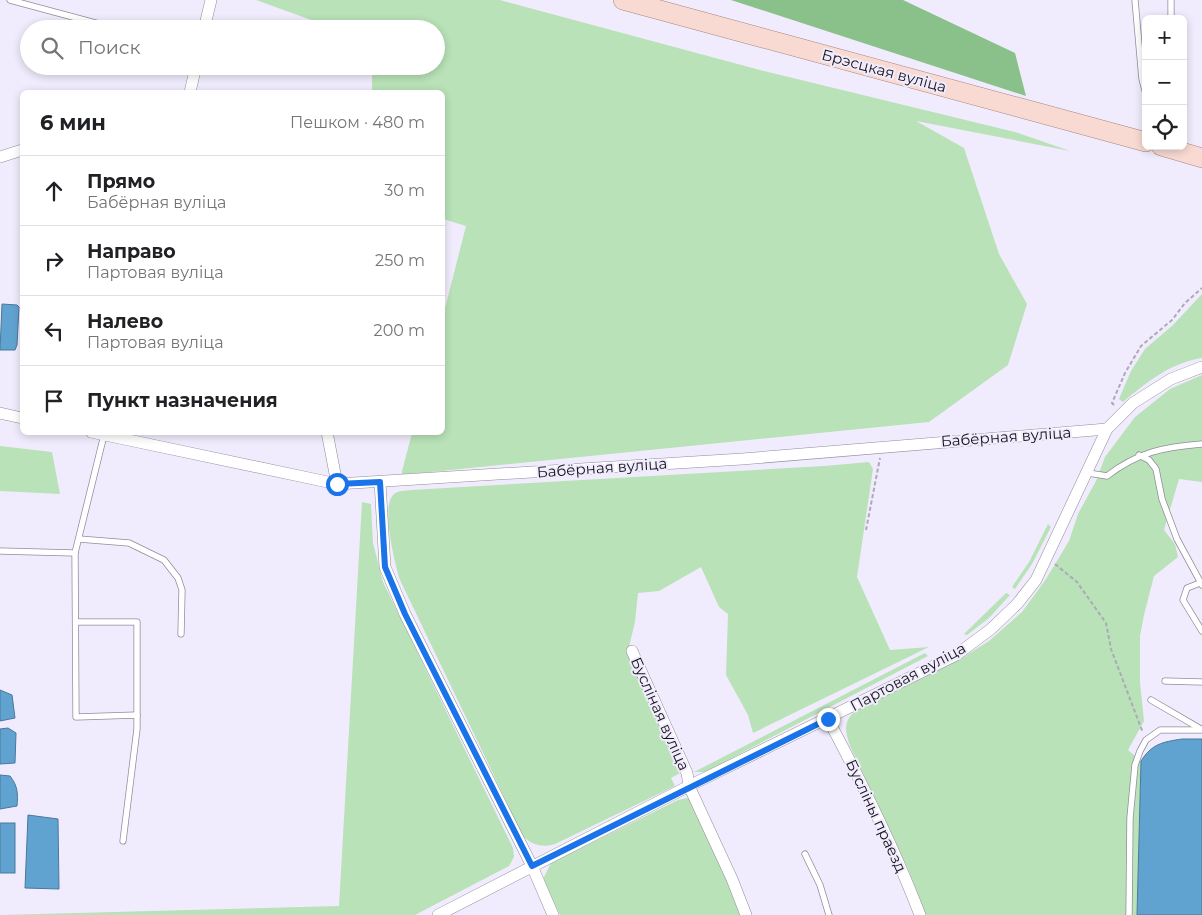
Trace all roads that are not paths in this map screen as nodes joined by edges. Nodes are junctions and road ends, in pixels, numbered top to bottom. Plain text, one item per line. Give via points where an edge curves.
1 (10, 0) edge
2 (211, 0) edge
3 (623, 0) edge
4 (1135, 0) edge
5 (1171, 0) edge
6 (1171, 15) edge
7 (84, 20) edge
8 (206, 20) edge
9 (194, 75) edge
10 (1142, 79) edge
11 (190, 90) edge
12 (1142, 141) edge
13 (1176, 150) edge
14 (20, 151) edge
15 (0, 157) edge
16 (1202, 158) edge
17 (1202, 367) edge
18 (0, 413) edge
19 (20, 418) edge
20 (1107, 429) junction
21 (104, 435) edge
22 (109, 435) edge
23 (328, 435) edge
24 (1202, 444) edge
25 (1139, 455) junction
26 (1088, 473) junction
27 (380, 482) junction
28 (337, 484) junction
29 (79, 539) junction
30 (0, 551) edge
31 (75, 553) junction
32 (1201, 584) edge
33 (76, 622) junction
34 (1202, 631) edge
35 (181, 634) dead end
36 (632, 651) dead end
37 (1165, 680) dead end
38 (1202, 682) edge
39 (1151, 700) dead end
40 (137, 715) junction
41 (828, 719) junction
42 (1202, 730) edge
43 (689, 786) junction
44 (123, 841) dead end
45 (806, 854) dead end
46 (532, 866) junction
47 (438, 915) edge
48 (553, 915) edge
49 (746, 915) edge
50 (829, 915) edge
51 (920, 915) edge
52 (1129, 915) edge

1 - 7 lane
2 - 8 street
3 - 12 main road, Брэсцкая вуліца
4 - 10 lane
5 - 6 lane
9 - 11 street
13 - 16 main road
14 - 15 street
17 - 20 street via 1171,379 1133,403
18 - 19 street
20 - 26 street, Партовая вуліца
20 - 27 street, Бабёрная вуліца via 742,459
21 - 29 lane
22 - 28 street, Бабёрная вуліца
23 - 28 street
24 - 25 lane via 1176,446
25 - 26 lane via 1107,476
25 - 32 lane via 1150,460 1156,469 1162,499 1177,539
26 - 41 street, Партовая вуліца via 1036,580 991,629 956,655
27 - 28 street, Бабёрная вуліца
27 - 46 street via 385,567 405,614
29 - 31 lane
29 - 35 lane via 129,543 164,560 178,578 182,590
30 - 31 lane
31 - 33 lane
32 - 34 lane via 1187,588 1183,600
33 - 40 lane via 137,622
33 - 40 lane via 76,717
36 - 43 street, Бусліная вуліца via 687,773
37 - 38 lane
39 - 42 lane
40 - 44 lane
41 - 43 street, Партовая вуліца
41 - 51 street, Бусліны праезд via 868,793
42 - 52 lane via 1160,730 1146,740 1140,751 1134,774 1130,818
43 - 46 street, Партовая вуліца
43 - 49 street, Бусліная вуліца
45 - 50 lane
46 - 47 street, Партовая вуліца
46 - 48 street

